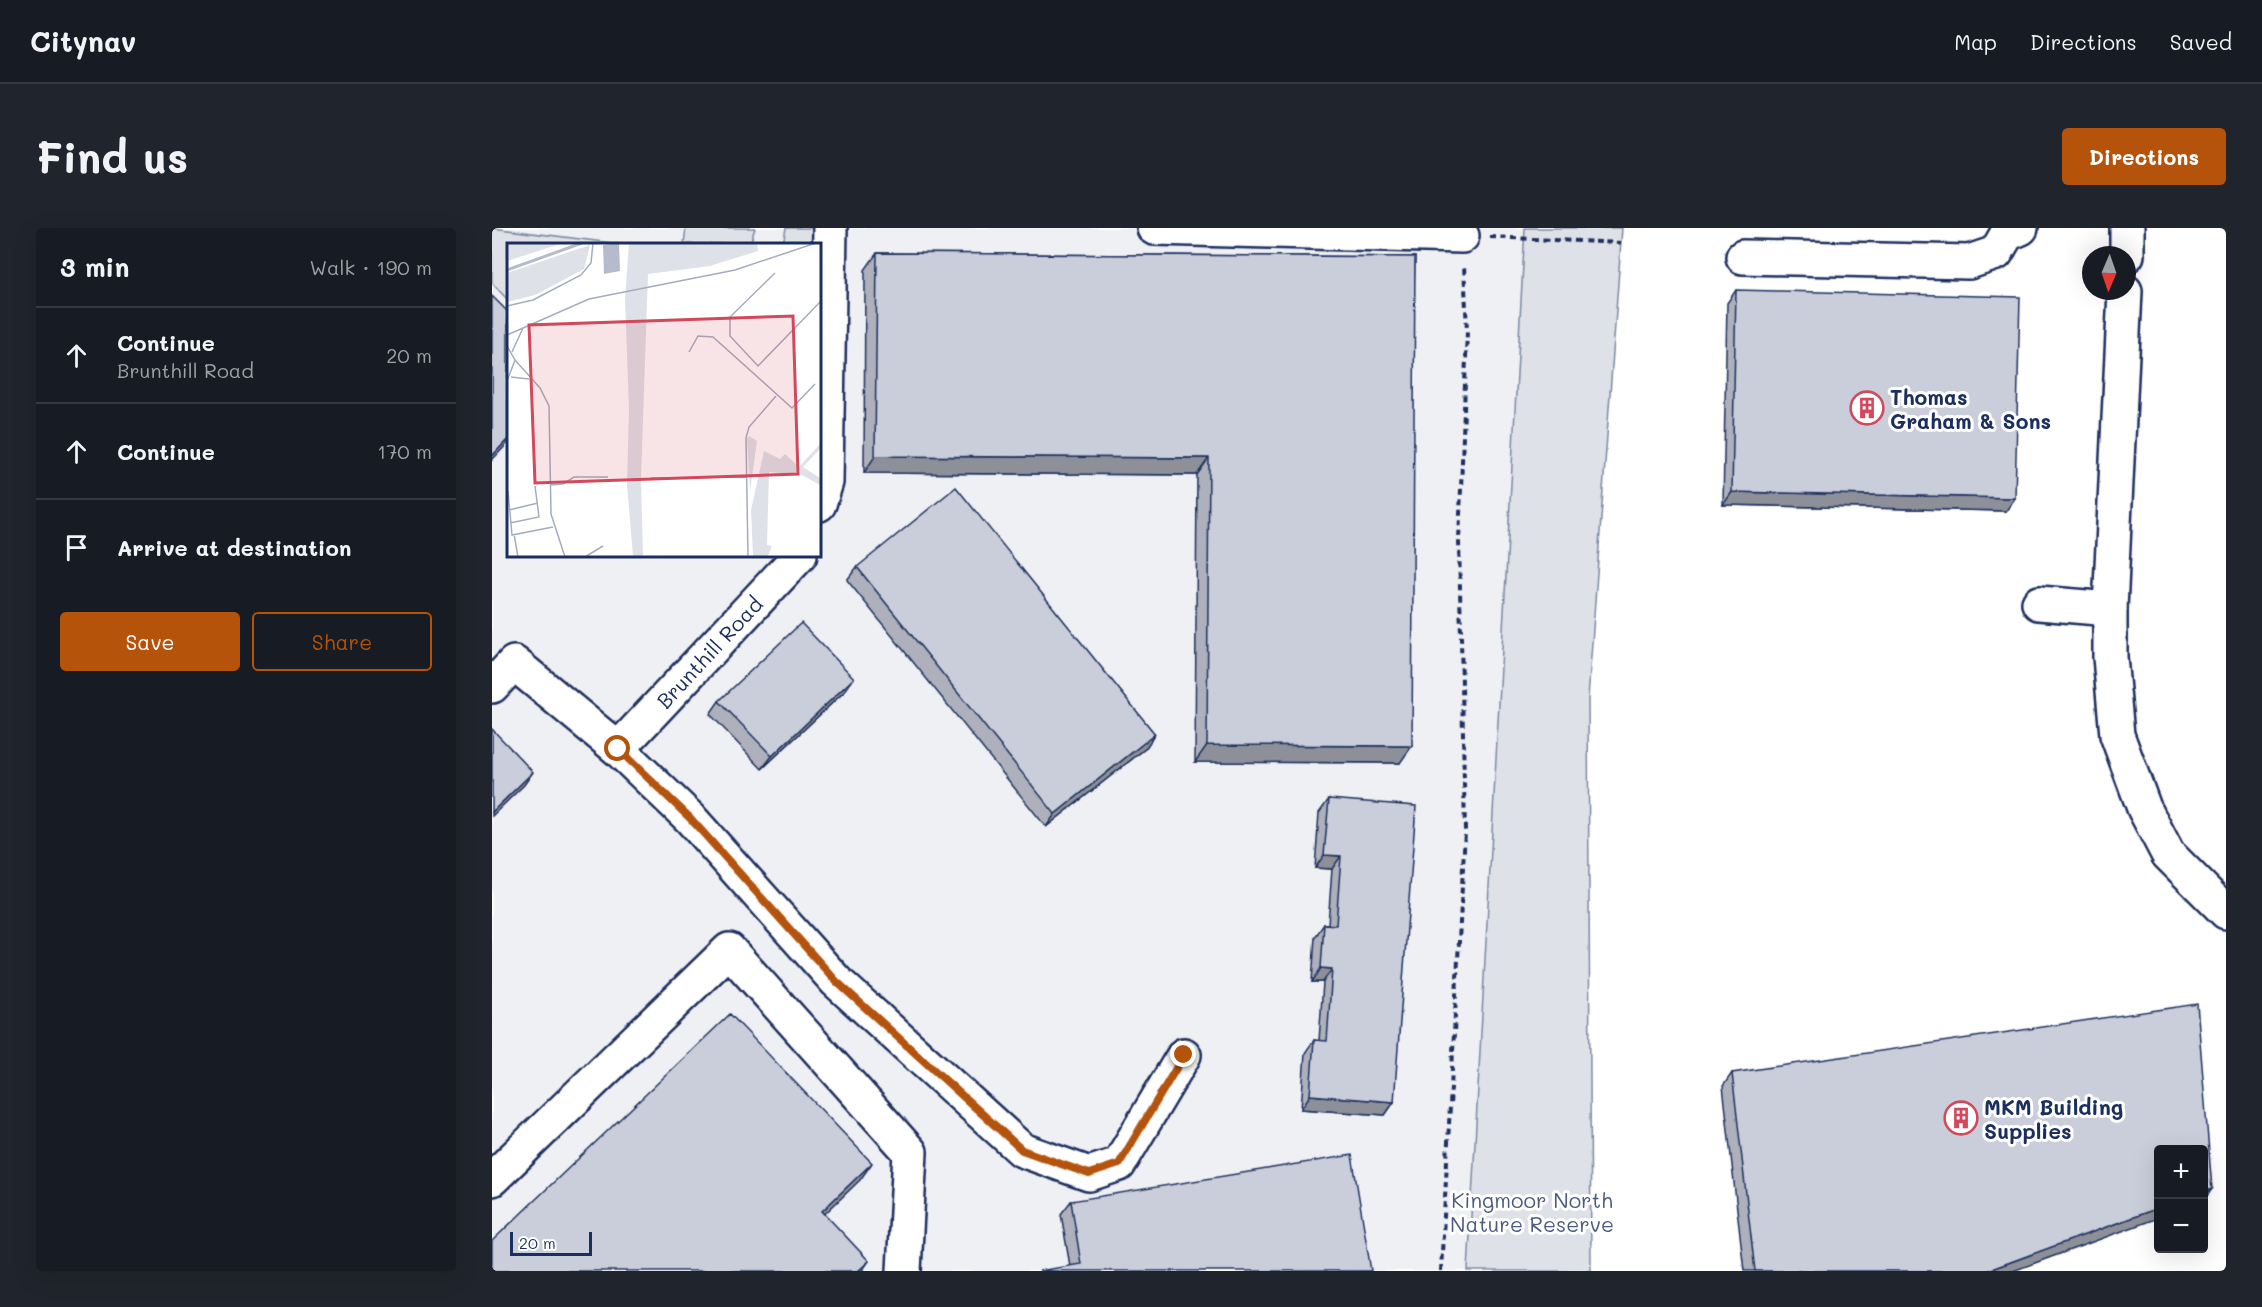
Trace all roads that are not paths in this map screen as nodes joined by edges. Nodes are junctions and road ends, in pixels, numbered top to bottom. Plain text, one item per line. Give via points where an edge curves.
1 (830, 228) edge
2 (1154, 228) edge
3 (2021, 228) edge
4 (2127, 228) edge
5 (1462, 236) road end
6 (2127, 246) edge
7 (1743, 257) dead end
8 (2125, 300) edge
9 (820, 501) edge
10 (799, 556) edge
11 (2039, 603) dead end
12 (2110, 609) junction
13 (503, 675) edge
14 (618, 749) junction
15 (2226, 912) edge
16 (1184, 1055) dead end
17 (492, 1179) edge
18 (904, 1271) edge

1 - 9 street via 826,482
2 - 5 street
3 - 7 street via 2007,234 1996,253 1969,262
4 - 6 street
8 - 12 street
10 - 14 street, Brunthill Road
11 - 12 street
12 - 15 street via 2117,735 2144,808 2168,854
13 - 14 street
14 - 16 street via 690,818 836,981 1022,1150 1089,1174 1119,1164
17 - 18 street via 729,950 910,1152

